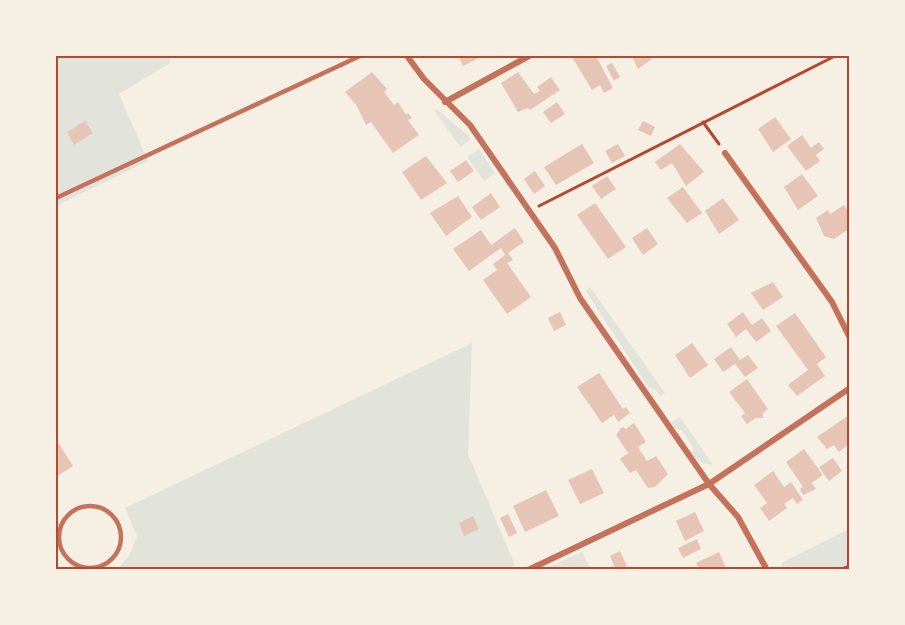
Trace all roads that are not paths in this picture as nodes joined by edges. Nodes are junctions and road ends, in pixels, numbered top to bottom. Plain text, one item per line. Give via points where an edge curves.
1 (360, 56) edge
2 (407, 56) edge
3 (529, 56) edge
4 (445, 102) junction
5 (725, 153) road end
6 (56, 198) edge
7 (849, 338) edge
8 (849, 388) edge
9 (709, 484) junction
10 (70, 561) junction
11 (68, 570) edge
12 (528, 570) edge
13 (767, 570) edge

1 - 6 lane
2 - 4 street
3 - 4 street
4 - 9 street via 470,125 555,248 580,298
5 - 7 street via 832,302
8 - 9 street
9 - 12 street
9 - 13 street via 738,517
10 - 10 lane via 89,569 109,562 120,544 121,534 112,515 103,509 82,507 65,519 59,539 61,550
10 - 11 lane

